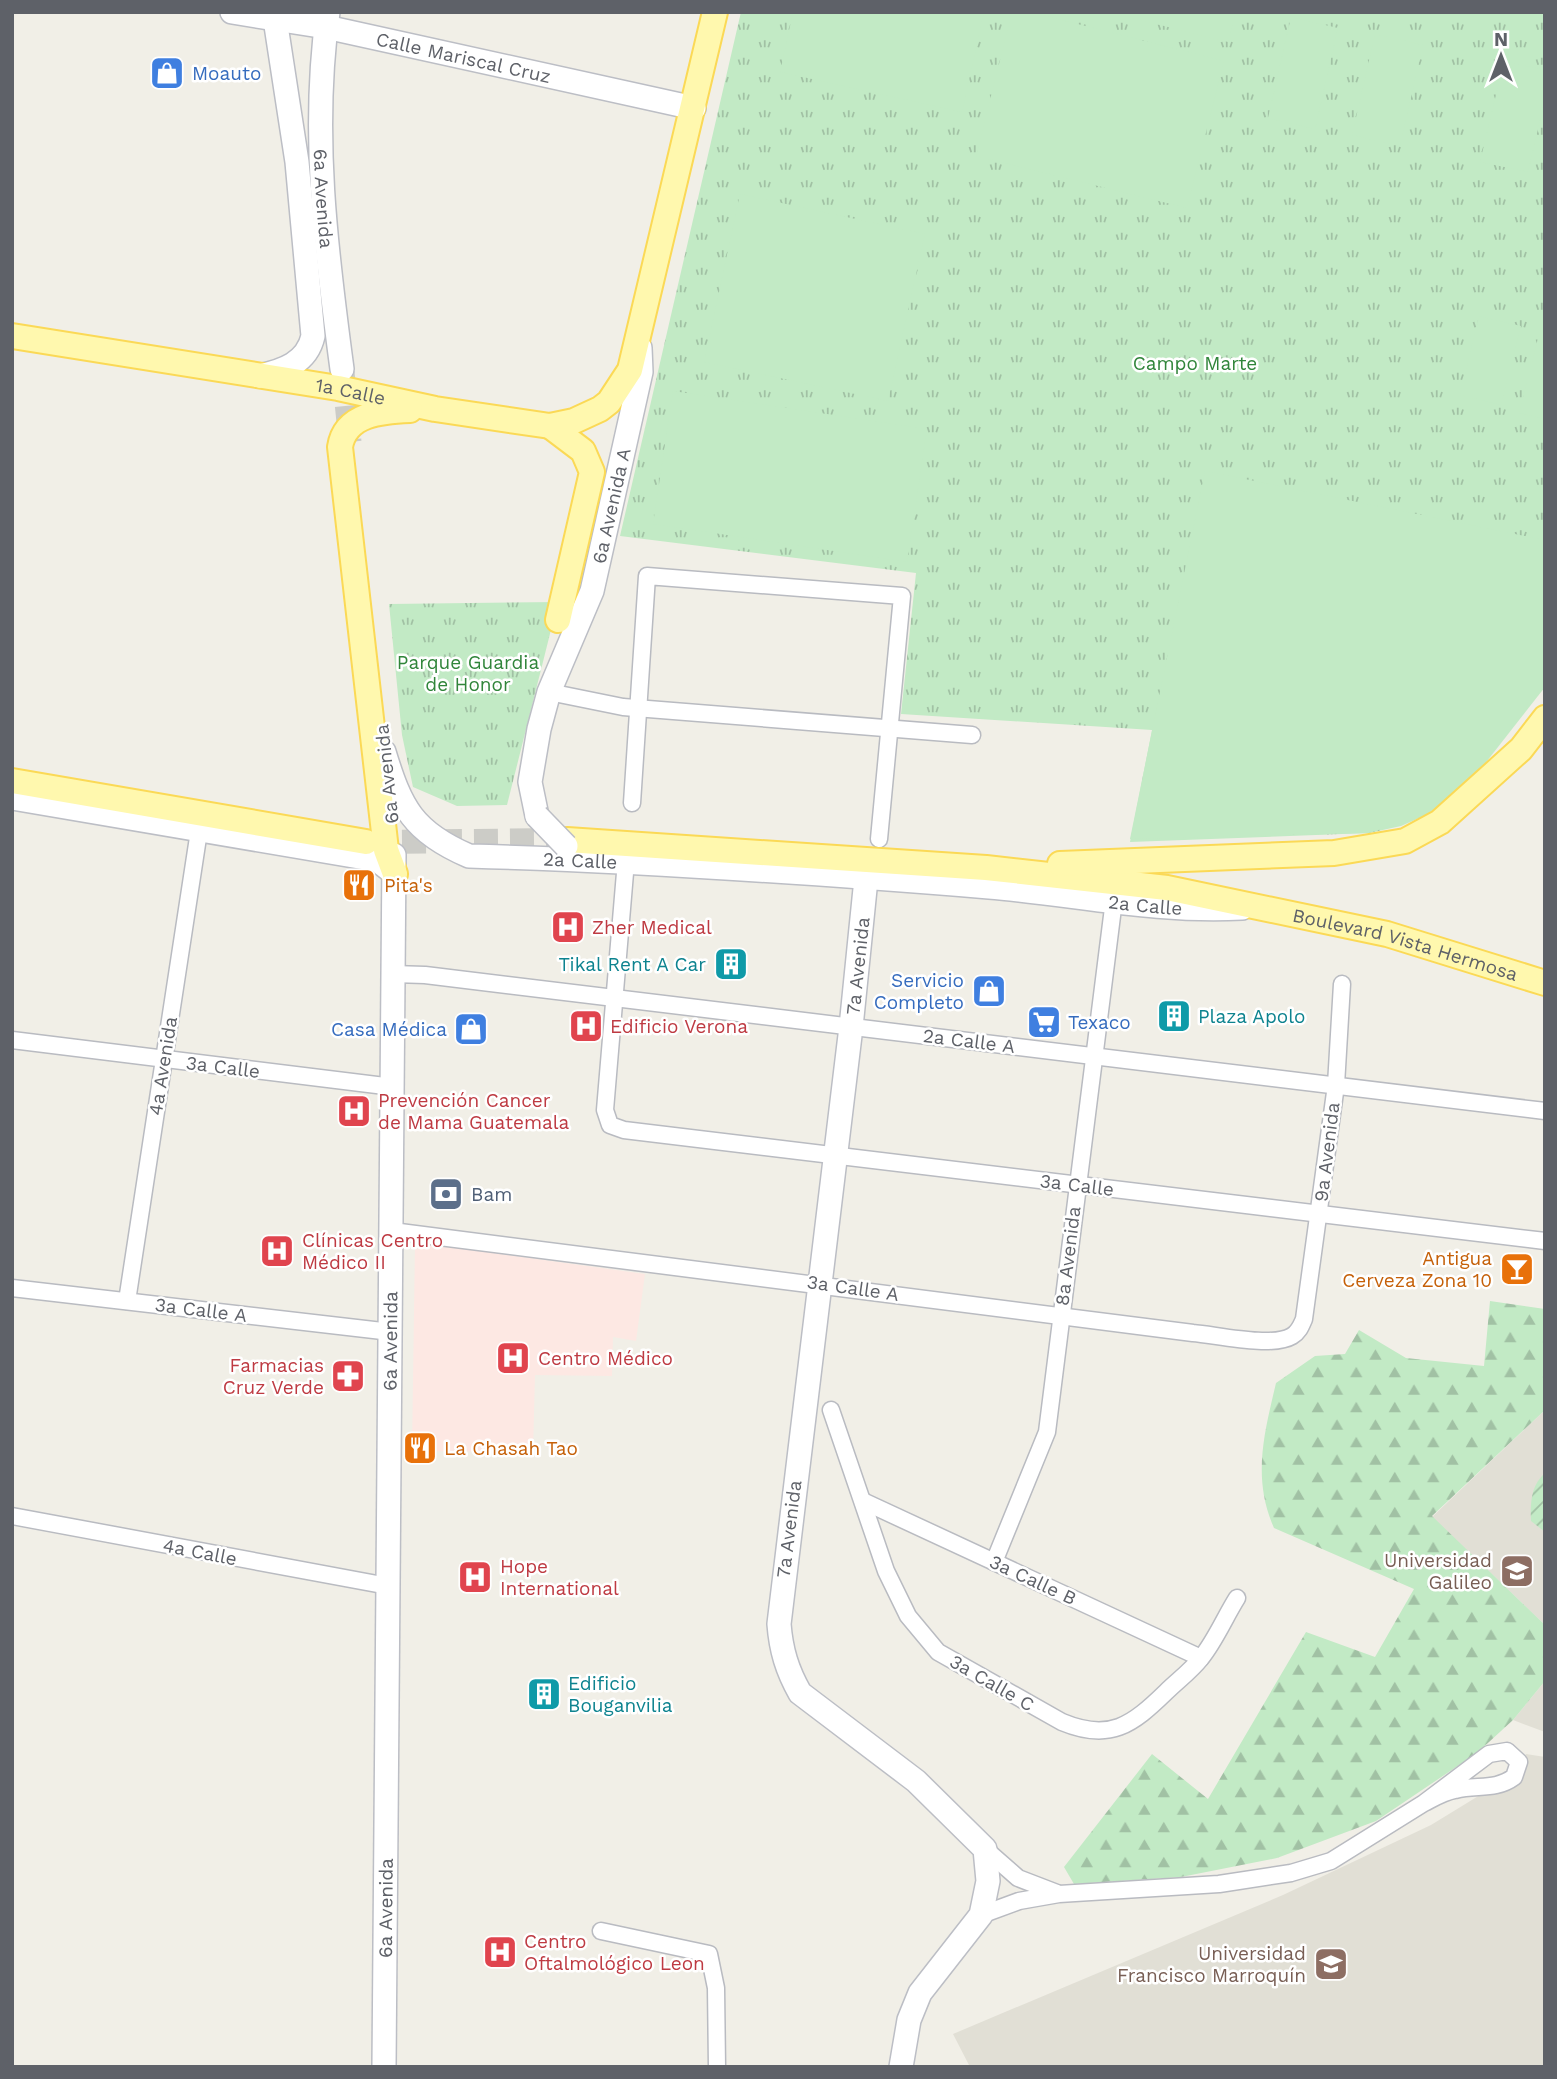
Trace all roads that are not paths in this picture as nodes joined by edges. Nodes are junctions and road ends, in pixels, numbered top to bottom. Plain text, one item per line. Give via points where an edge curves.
1 (232, 12) edge
2 (715, 12) edge
3 (275, 16) edge
4 (327, 20) edge
5 (694, 108) junction
6 (297, 162) junction
7 (639, 334) junction
8 (12, 336) edge
9 (342, 369) tunnel mouth
10 (259, 376) junction
11 (435, 409) junction
12 (550, 426) junction
13 (353, 463) tunnel mouth
14 (558, 620) dead end
15 (550, 692) junction
16 (638, 708) junction
17 (1545, 718) edge
18 (888, 728) junction
19 (972, 735) dead end
20 (384, 752) junction
21 (13, 798) edge
22 (632, 803) dead end
23 (199, 831) junction
24 (878, 839) dead end
25 (366, 842) tunnel mouth
26 (566, 843) junction
27 (616, 860) junction
28 (986, 868) junction
29 (395, 874) junction
30 (866, 879) junction
31 (1114, 900) junction
32 (1264, 907) junction
33 (393, 974) junction
34 (1545, 983) edge
35 (1342, 984) dead end
36 (614, 998) junction
37 (851, 1027) junction
38 (12, 1040) edge
39 (1093, 1056) junction
40 (163, 1059) junction
41 (1336, 1085) junction
42 (393, 1087) junction
43 (1545, 1111) edge
44 (836, 1156) junction
45 (1077, 1185) junction
46 (1320, 1214) junction
47 (392, 1231) junction
48 (1545, 1241) edge
49 (820, 1283) junction
50 (12, 1288) edge
51 (127, 1301) junction
52 (1061, 1316) junction
53 (1304, 1319) joint
54 (391, 1332) junction
55 (831, 1410) dead end
56 (865, 1502) junction
57 (12, 1517) edge
58 (994, 1562) junction
59 (388, 1586) junction
60 (1237, 1598) dead end
61 (1201, 1658) junction
62 (1424, 1802) junction
63 (985, 1849) junction
64 (1059, 1894) junction
65 (981, 1915) junction
66 (601, 1931) dead end
67 (384, 2067) edge
68 (717, 2067) edge
69 (901, 2067) edge

1 - 3 street, Calle Mariscal Cruz
2 - 5 main road, 6a Avenida A
3 - 4 street, Calle Mariscal Cruz
3 - 6 street
4 - 5 street, Calle Mariscal Cruz
4 - 6 street via 312,54
4 - 9 street, 6a Avenida via 320,178
5 - 7 main road, 6a Avenida A
6 - 10 street via 313,336 307,353 296,362
7 - 12 main road, 1a Calle via 626,378 609,402 587,416
7 - 15 street, 6a Avenida A via 641,372 592,591
8 - 10 main road, 1a Calle
10 - 11 main road, 1a Calle
11 - 12 main road, 1a Calle
11 - 29 main road via 360,418 343,435 340,447 386,850
12 - 14 main road via 583,452 592,472
13 - 20 street, 6a Avenida
15 - 16 street
15 - 26 street, 6a Avenida A, bridge via 530,782 537,816
16 - 18 street
16 - 18 street via 647,576 902,596
16 - 22 street
17 - 28 main road via 1521,749 1440,822 1405,841 1334,853
18 - 19 street
18 - 24 street
20 - 27 street, 2a Calle via 402,805 445,846 469,856
20 - 29 street, 6a Avenida
21 - 23 street
21 - 25 main road
23 - 29 street via 377,859
23 - 40 street, 4a Avenida
26 - 27 street, 6a Avenida A
26 - 28 main road, 2a Calle
27 - 30 street, 2a Calle
27 - 36 street
28 - 32 main road, 2a Calle via 1167,888
29 - 33 street, 6a Avenida
30 - 31 street, 2a Calle
30 - 37 street, 7a Avenida
31 - 32 street, 2a Calle via 1200,911
31 - 39 street, 8a Avenida
32 - 34 main road, Boulevard Vista Hermosa via 1387,934
33 - 36 street, 2a Calle A
33 - 42 street, 6a Avenida
35 - 41 street, 9a Avenida
36 - 37 street, 2a Calle A
36 - 44 street, 3a Calle via 604,1110 610,1125
37 - 39 street, 2a Calle A
37 - 44 street, 7a Avenida
38 - 40 street, 3a Calle
39 - 41 street, 2a Calle A
39 - 45 street, 8a Avenida
40 - 42 street, 3a Calle
40 - 51 street, 4a Avenida
41 - 43 street, 2a Calle A
41 - 46 street, 9a Avenida
42 - 47 street, 6a Avenida
44 - 45 street, 3a Calle
44 - 49 street, 7a Avenida
45 - 46 street, 3a Calle
45 - 52 street, 8a Avenida
46 - 48 street, 3a Calle
46 - 53 street, 9a Avenida
47 - 49 street, 3a Calle A
47 - 54 street, 6a Avenida
49 - 52 street, 3a Calle A
49 - 63 street, 7a Avenida via 782,1587 781,1650 800,1693 916,1781
50 - 51 street, 3a Calle A
51 - 54 street, 3a Calle A
52 - 53 street, 3a Calle A via 1274,1341 1290,1338
52 - 58 street, 8a Avenida via 1047,1432
54 - 59 street, 6a Avenida
55 - 56 street, 3a Calle C
56 - 58 street, 3a Calle B
56 - 61 street, 3a Calle C via 886,1571 908,1616 938,1652 1037,1710 1081,1730 1112,1730 1139,1718
57 - 59 street, 4a Calle
58 - 61 street, 3a Calle B
59 - 67 street, 6a Avenida
60 - 61 street
62 - 62 street via 1453,1790 1505,1783 1517,1772 1519,1762 1507,1751 1489,1754
62 - 64 street via 1331,1861 1291,1873 1179,1888
63 - 64 street via 1018,1878
63 - 65 street via 988,1881
64 - 65 street via 1019,1901
65 - 69 street via 920,1993 909,2020
66 - 68 street via 704,1950 712,1959

